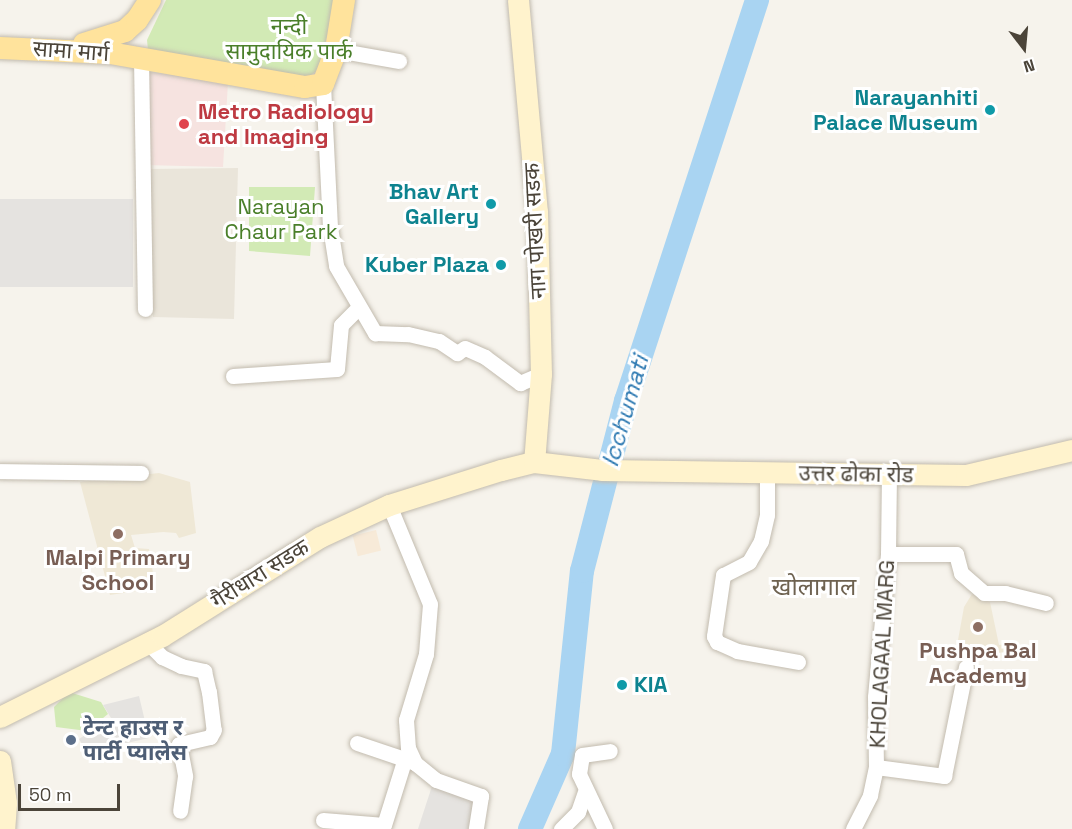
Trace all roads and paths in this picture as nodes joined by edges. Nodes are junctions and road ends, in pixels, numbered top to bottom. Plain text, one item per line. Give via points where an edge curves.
1 (150, 0) edge
2 (158, 0) edge
3 (344, 0) edge
4 (519, 0) edge
5 (0, 48) edge
6 (32, 48) junction
7 (336, 50) junction
8 (141, 58) junction
9 (399, 61) dead end
10 (323, 84) junction
11 (358, 308) junction
12 (145, 309) dead end
13 (541, 374) junction
14 (233, 376) dead end
15 (1072, 450) edge
16 (534, 462) junction
17 (0, 471) edge
18 (141, 473) dead end
19 (767, 474) junction
20 (890, 475) junction
21 (389, 505) junction
22 (888, 554) junction
23 (1046, 603) dead end
24 (148, 643) junction
25 (798, 662) dead end
26 (966, 668) dead end
27 (0, 717) edge
28 (357, 743) dead end
29 (610, 751) dead end
30 (410, 760) junction
31 (0, 761) edge
32 (876, 767) junction
33 (585, 792) junction
34 (180, 811) dead end
35 (323, 820) dead end
36 (4, 829) edge
37 (477, 829) edge
38 (561, 829) edge
39 (605, 829) edge
40 (854, 829) edge

1 - 6 main road via 133,24 110,38
2 - 8 main road via 143,38
3 - 7 main road
4 - 13 main road, नाग पोखरी सडक via 537,211
5 - 6 main road, सामा मार्ग
6 - 8 main road, सामा मार्ग
7 - 9 street
7 - 10 main road
8 - 10 main road, सामा मार्ग via 305,87
8 - 12 street
10 - 11 street via 330,226 336,266
11 - 13 street via 375,333 408,333 439,341 457,353 465,348 485,357 520,383
11 - 14 street via 341,325 337,369
13 - 16 main road, नाग पोखरी सडक
15 - 20 main road, उत्तर ढोका रोड via 966,475
16 - 19 main road, उत्तर ढोका रोड via 602,470
16 - 21 main road, गैरीधारा सडक
17 - 18 street
19 - 20 main road, उत्तर ढोका रोड
19 - 25 street via 767,515 762,541 749,562 723,575 714,636 717,642 737,651
20 - 22 street, KHOLAGAAL MARG
21 - 24 main road, गैरीधारा सडक via 320,537
21 - 30 street via 430,604 426,654 404,735
22 - 23 street via 956,554 961,573 984,593 1005,593
22 - 32 street, KHOLAGAAL MARG via 875,697
24 - 27 main road, गैरीधारा सडक
24 - 34 street via 162,657 204,671 209,692 214,730 210,737 179,744 185,776
26 - 32 street via 944,776
28 - 30 street
29 - 33 street via 582,755 579,774
30 - 35 street via 384,825
30 - 37 street via 447,786 481,796
31 - 36 main road via 6,803
32 - 40 street, KHOLAGAAL MARG via 870,795
33 - 38 street via 579,812
33 - 39 street

